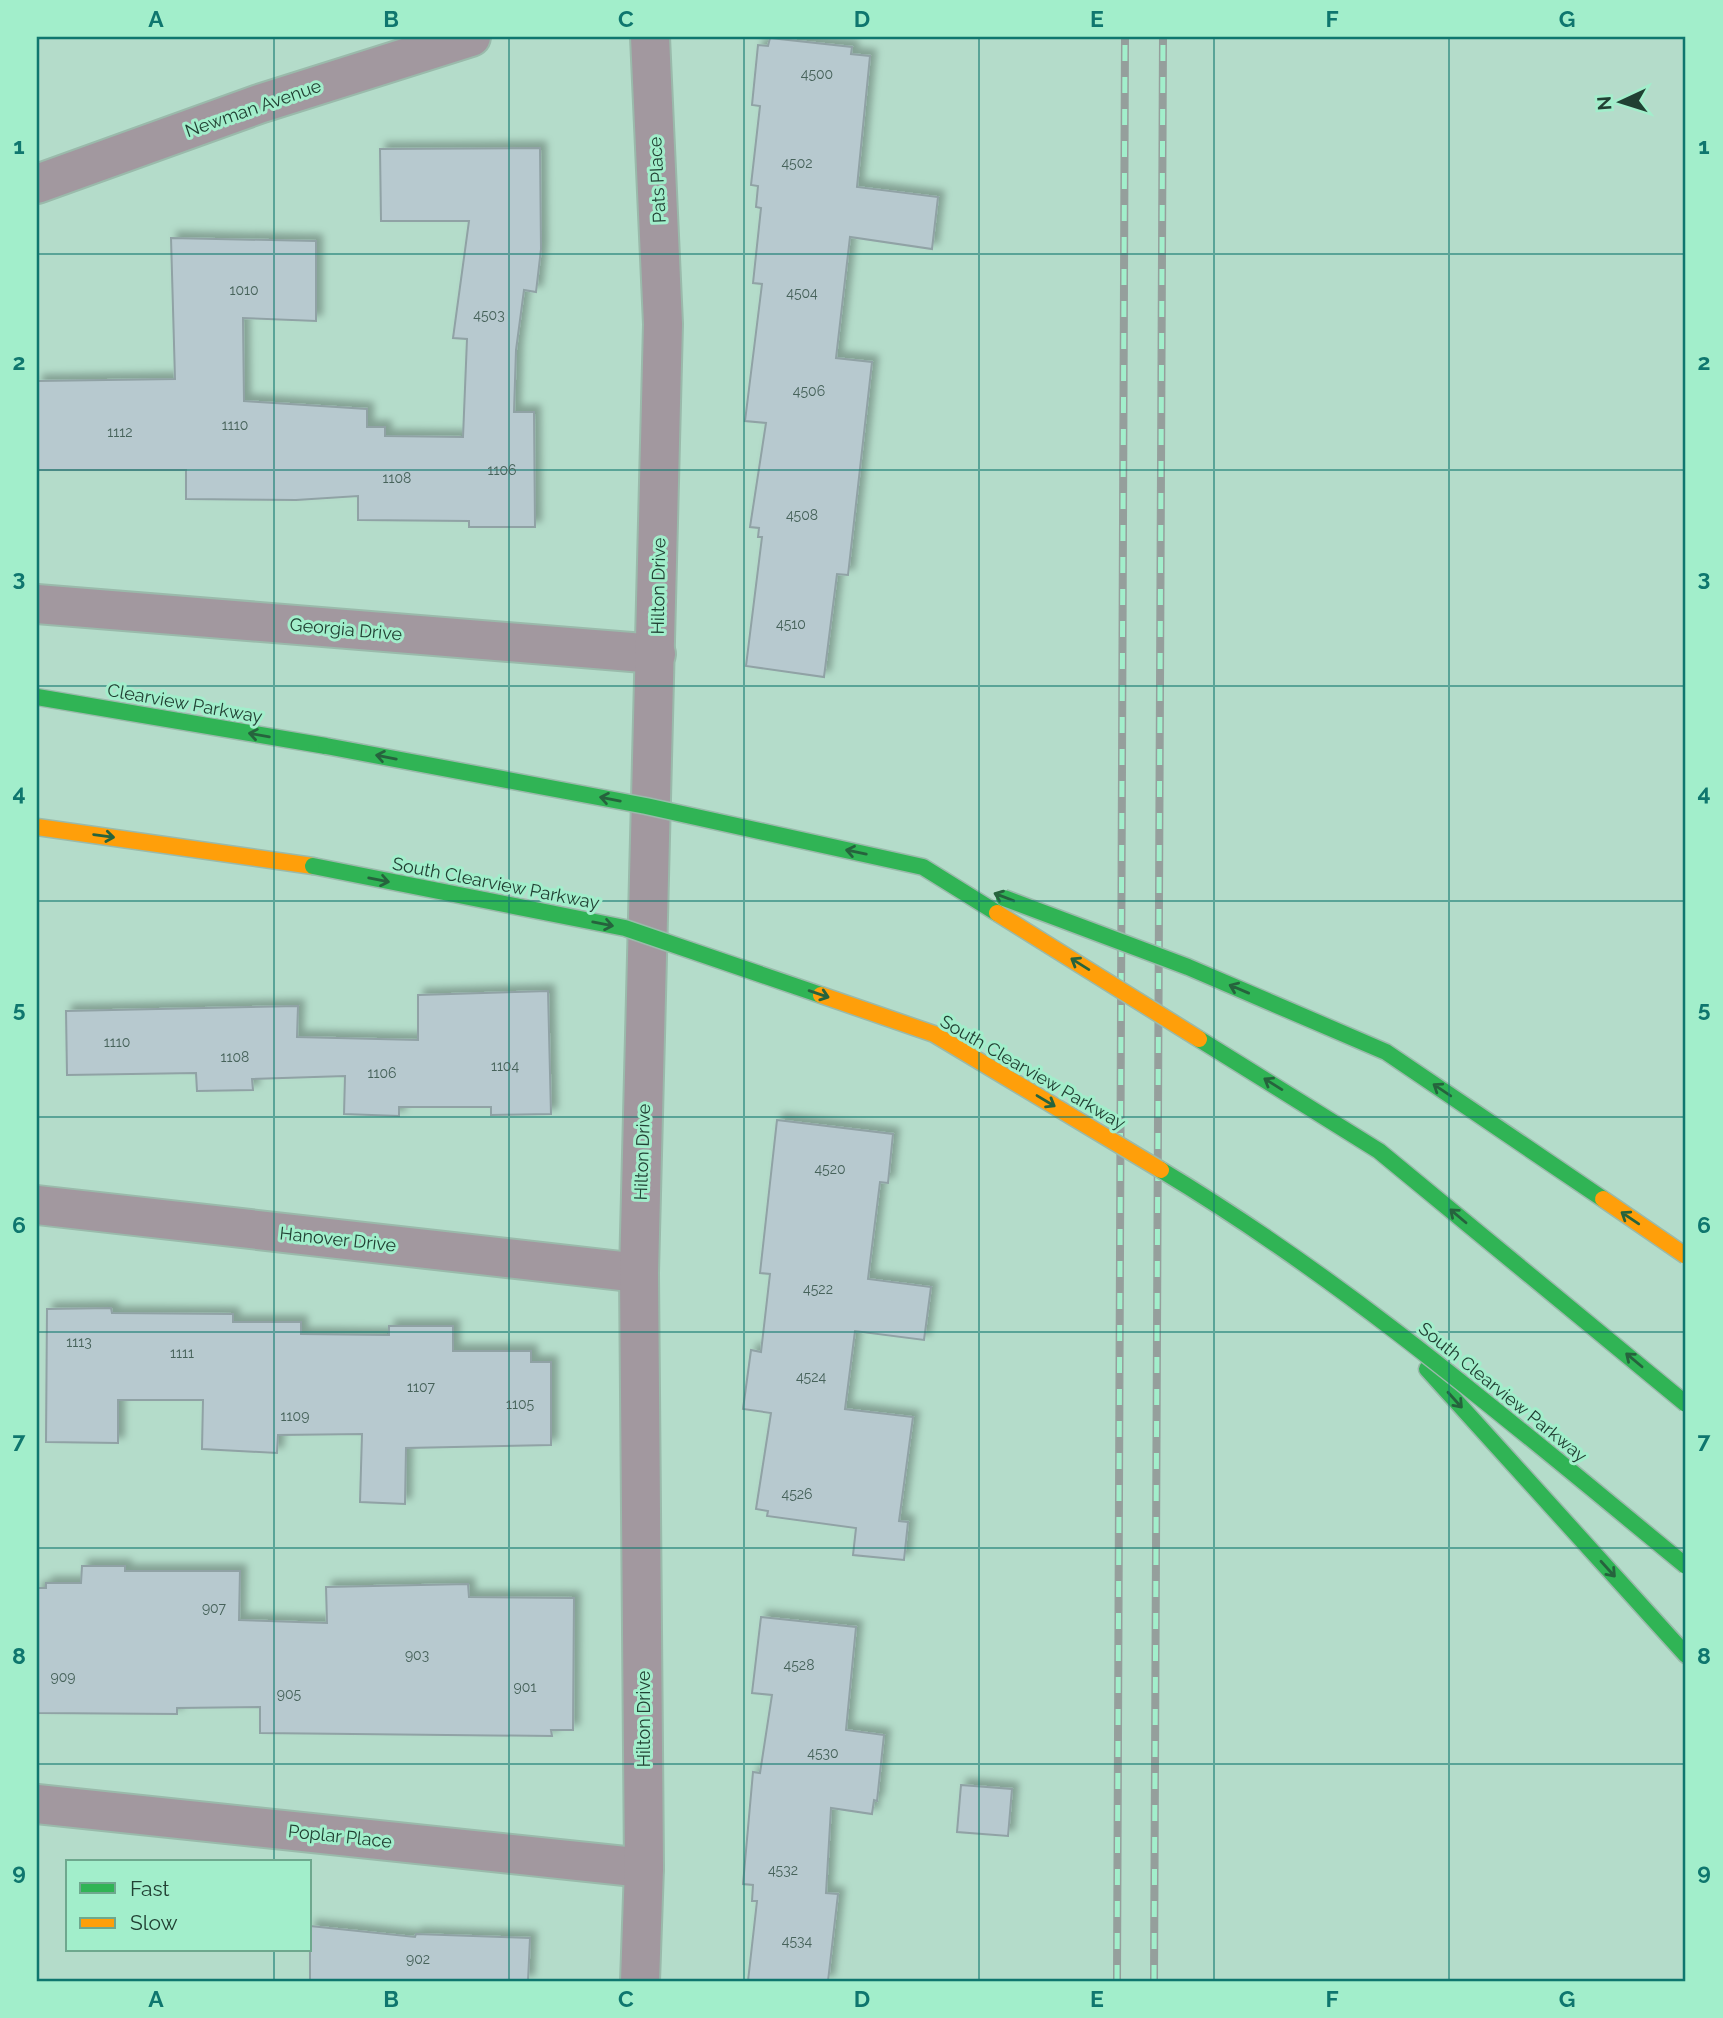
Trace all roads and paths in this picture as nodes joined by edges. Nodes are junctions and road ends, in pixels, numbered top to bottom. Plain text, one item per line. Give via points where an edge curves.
1 (471, 37) edge
2 (650, 37) edge
3 (37, 184) edge
4 (663, 324) joint
5 (37, 604) edge
6 (656, 654) junction
7 (37, 697) edge
8 (37, 827) edge
9 (923, 867) junction
10 (37, 1205) edge
11 (1686, 1256) edge
12 (639, 1273) junction
13 (1376, 1313) junction
14 (1686, 1404) edge
15 (1686, 1566) edge
16 (1686, 1655) edge
17 (37, 1804) edge
18 (644, 1868) junction
19 (640, 1981) edge

1 - 3 street, Newman Avenue via 259,104
2 - 4 street, Pats Place
4 - 6 street, Hilton Drive
5 - 6 street, Georgia Drive
6 - 12 street, Hilton Drive
9 -> 7 highway, Clearview Parkway, bridge via 646,806
8 -> 13 highway, South Clearview Parkway, bridge via 313,866 625,928 934,1034 1240,1217
11 -> 9 highway, bridge via 1387,1052 1188,967
14 -> 9 highway, bridge via 1379,1151
10 - 12 street, Hanover Drive
12 - 18 street, Hilton Drive
13 - 15 highway, South Clearview Parkway, bridge
13 -> 16 highway, bridge
17 - 18 street, Poplar Place
18 - 19 street, Hilton Drive

